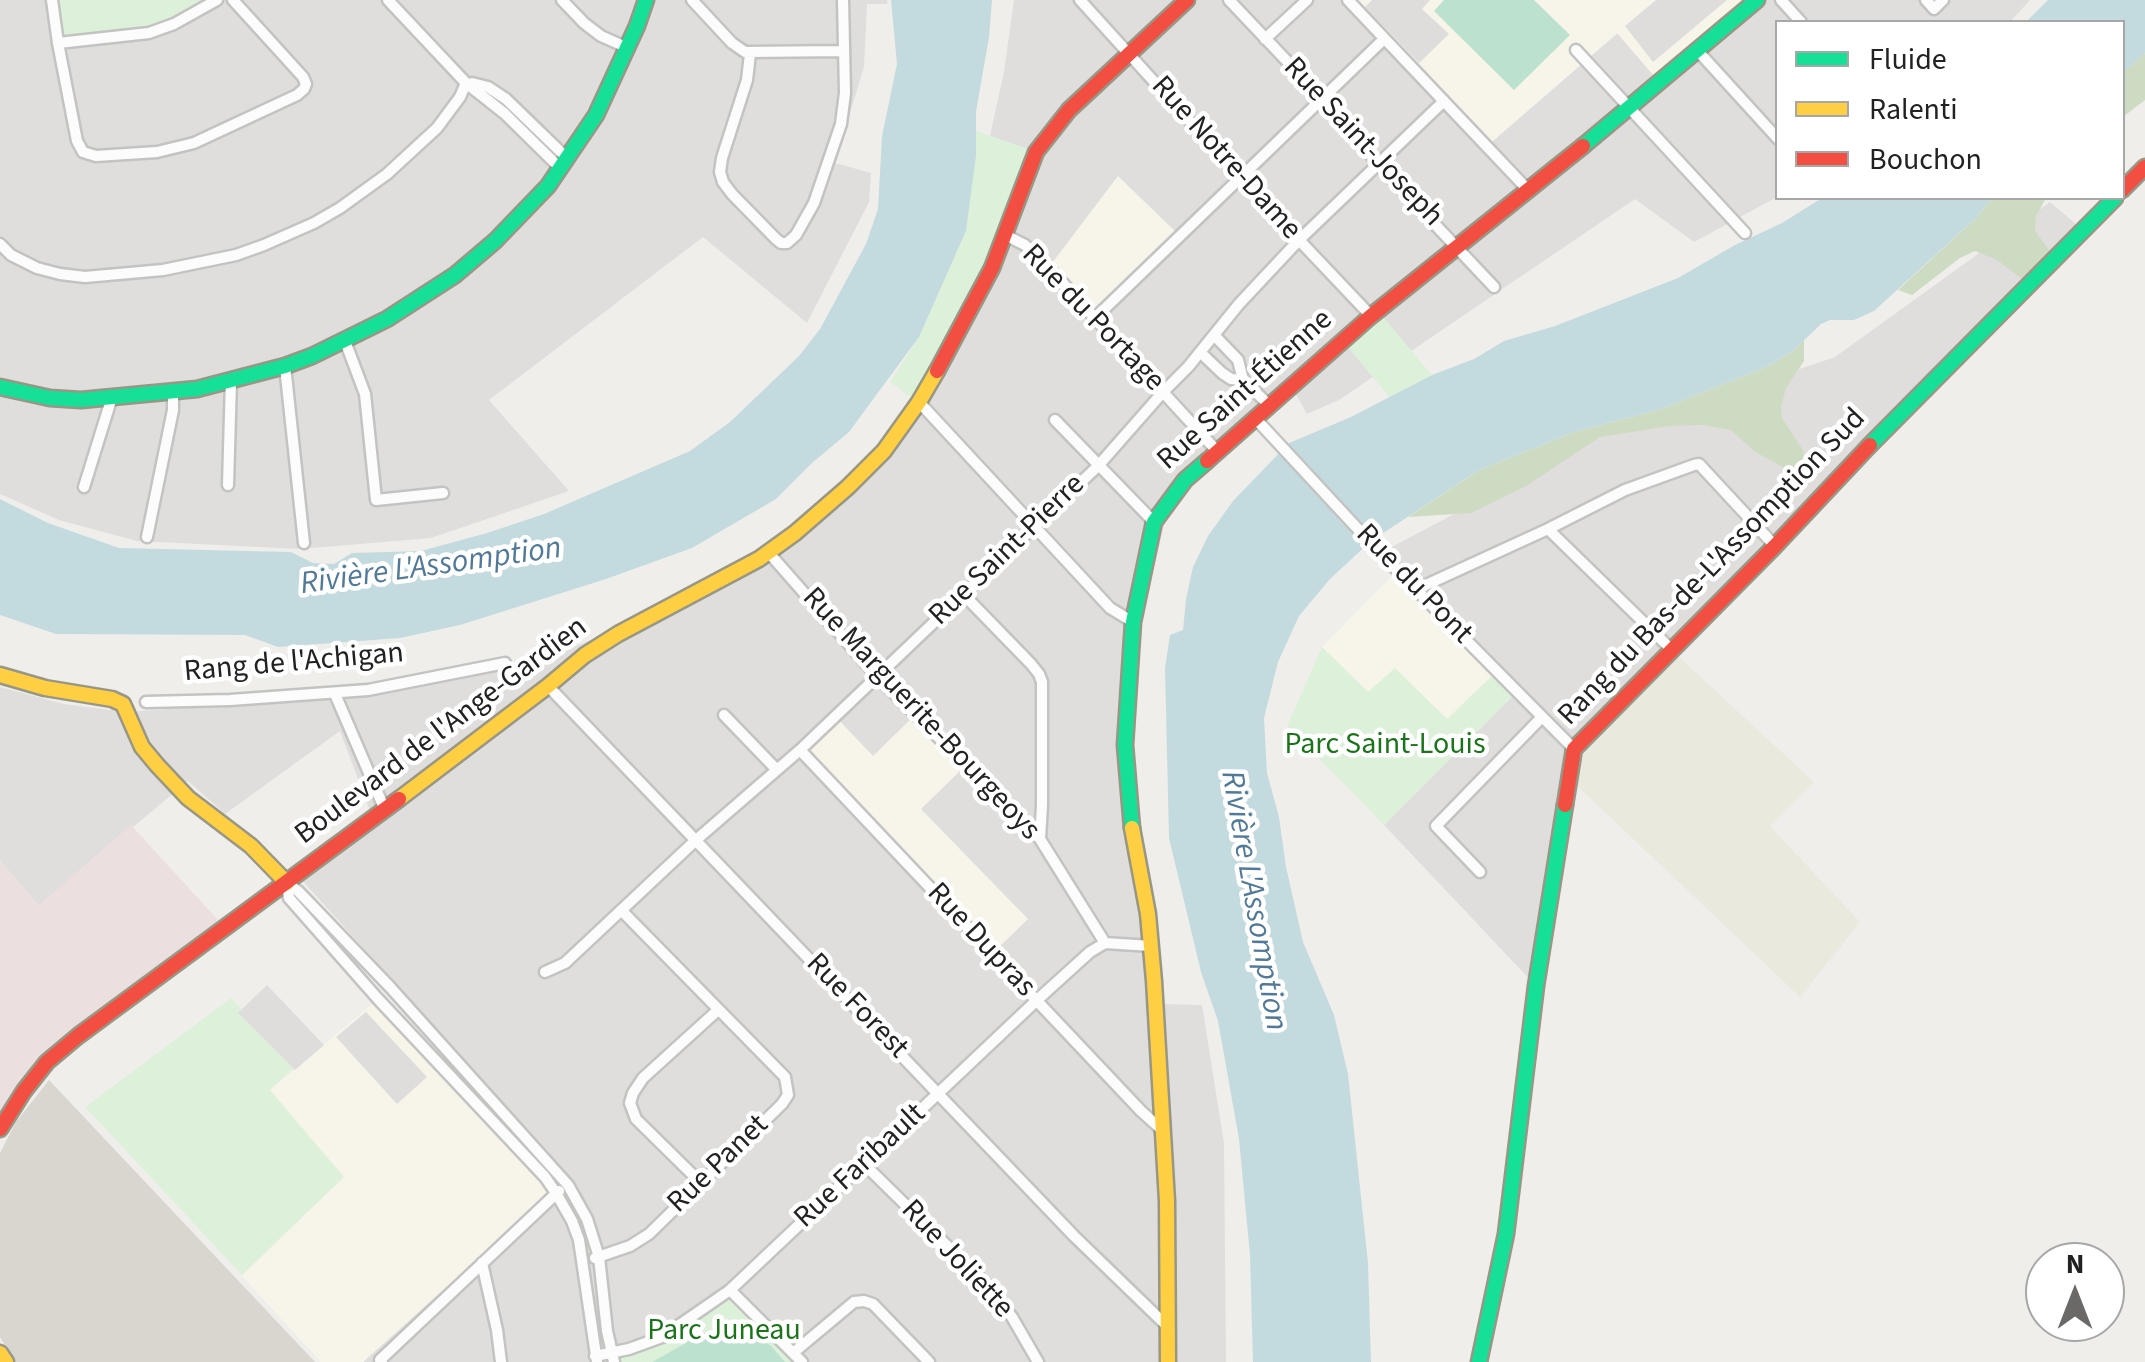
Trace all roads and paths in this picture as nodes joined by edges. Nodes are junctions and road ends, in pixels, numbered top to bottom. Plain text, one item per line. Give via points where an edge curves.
1 (52, 0) edge
2 (217, 0) edge
3 (233, 0) edge
4 (388, 0) edge
5 (562, 0) edge
6 (646, 0) edge
7 (692, 0) edge
8 (844, 0) edge
9 (1080, 0) edge
10 (1187, 0) edge
11 (1230, 0) edge
12 (1306, 0) edge
13 (1348, 0) edge
14 (1757, 0) edge
15 (1781, 0) edge
16 (1944, 0) edge
17 (1930, 5) edge
18 (1799, 20) edge
19 (1384, 38) junction
20 (1266, 39) junction
21 (58, 43) junction
22 (628, 48) junction
23 (1576, 50) dead end
24 (1697, 50) junction
25 (844, 51) junction
26 (750, 54) junction
27 (1130, 54) junction
28 (466, 83) junction
29 (1322, 98) junction
30 (1444, 101) junction
31 (1630, 108) junction
32 (1775, 137) edge
33 (564, 164) junction
34 (1379, 165) junction
35 (2145, 167) edge
36 (1240, 178) junction
37 (2125, 187) edge
38 (1530, 191) junction
39 (2113, 200) edge
40 (1746, 233) dead end
41 (1006, 235) junction
42 (1299, 240) junction
43 (0, 244) edge
44 (1458, 248) junction
45 (1494, 287) dead end
46 (1371, 316) junction
47 (1096, 317) junction
48 (1214, 335) junction
49 (345, 341) junction
50 (1200, 352) junction
51 (285, 366) junction
52 (231, 380) junction
53 (1243, 380) junction
54 (0, 387) edge
55 (173, 391) junction
56 (1163, 392) junction
57 (112, 397) junction
58 (919, 402) junction
59 (1269, 406) junction
60 (1255, 418) junction
61 (1055, 420) dead end
62 (1217, 452) junction
63 (1098, 466) junction
64 (228, 485) dead end
65 (84, 486) dead end
66 (443, 493) dead end
67 (1154, 522) junction
68 (1034, 527) junction
69 (1548, 529) junction
70 (147, 537) dead end
71 (304, 543) dead end
72 (1776, 546) junction
73 (768, 553) junction
74 (1417, 589) junction
75 (963, 594) junction
76 (1133, 622) junction
77 (1672, 650) junction
78 (505, 663) dead end
79 (0, 676) edge
80 (878, 676) junction
81 (548, 686) junction
82 (335, 694) junction
83 (146, 702) dead end
84 (724, 715) dead end
85 (1542, 716) junction
86 (1574, 749) junction
87 (800, 750) junction
88 (776, 769) junction
89 (386, 810) junction
90 (1040, 839) junction
91 (696, 840) junction
92 (266, 862) junction
93 (306, 869) junction
94 (1480, 872) dead end
95 (287, 883) junction
96 (260, 902) junction
97 (621, 910) junction
98 (1105, 943) junction
99 (1151, 946) junction
100 (545, 972) dead end
101 (390, 988) junction
102 (378, 999) junction
103 (1036, 1001) junction
104 (718, 1010) junction
105 (938, 1094) junction
106 (0, 1128) edge
107 (1162, 1130) junction
108 (865, 1164) junction
109 (700, 1182) junction
110 (568, 1184) junction
111 (556, 1193) junction
112 (599, 1258) junction
113 (583, 1260) junction
114 (482, 1262) junction
115 (730, 1290) junction
116 (1167, 1326) junction
117 (0, 1353) edge
118 (612, 1358) edge
119 (798, 1358) edge
120 (596, 1359) edge
121 (6, 1362) edge
122 (382, 1362) edge
123 (501, 1362) edge
124 (929, 1362) edge
125 (1038, 1362) edge
126 (1168, 1362) edge
127 (1479, 1362) edge

1 - 21 street
2 - 21 street via 149,33
3 - 21 street via 303,77 304,89 172,149 84,152
4 - 28 street
5 - 22 street via 584,24
6 - 22 street
7 - 26 street
8 - 25 street
9 - 27 street, Rue Notre-Dame
10 - 27 street, Boulevard de l'Ange-Gardien
11 - 20 street, Rue Saint-Joseph
12 - 20 street
13 - 19 street
14 - 24 street, Rue Saint-Étienne
15 - 18 street
16 - 17 street
19 - 29 street
19 - 30 street
20 - 29 street, Rue Saint-Joseph
22 - 33 street
23 - 31 street
24 - 31 street, Rue Saint-Étienne
24 - 32 street
25 - 26 street
25 - 26 street via 841,124 814,203 787,243 776,240 732,194 720,172
27 - 36 street, Rue Notre-Dame
27 - 41 street, Boulevard de l'Ange-Gardien via 1069,110 1036,152
28 - 33 street via 506,99
28 - 43 street via 436,128 388,174 340,208 264,245 163,270 86,276 37,268
29 - 34 street, Rue Saint-Joseph
29 - 36 street
30 - 34 street, Rue Saint-Pierre
30 - 38 street
31 - 38 street, Rue Saint-Étienne
31 - 40 street
33 - 49 street via 495,241 454,275
34 - 42 street, Rue Saint-Pierre
34 - 44 street, Rue Saint-Joseph
35 - 37 street
36 - 42 street, Rue Notre-Dame
36 - 47 street
38 - 44 street, Rue Saint-Étienne
39 - 72 street, Rang du Bas-de-L'Assomption Sud
41 - 47 street, Rue du Portage via 1025,245
41 - 58 street, Boulevard de l'Ange-Gardien
42 - 46 street, Rue Notre-Dame
42 - 48 street, Rue Saint-Pierre
44 - 45 street, Rue Saint-Joseph
44 - 46 street, Rue Saint-Étienne
46 - 59 street, Rue Saint-Étienne
47 - 56 street, Rue du Portage
48 - 50 street, Rue Saint-Pierre
48 - 53 street via 1238,360
49 - 51 street
49 - 66 street via 365,394 376,500
50 - 53 street via 1222,373
50 - 56 street, Rue Saint-Pierre
51 - 52 street
51 - 71 street
52 - 55 street
52 - 64 street
53 - 59 street
54 - 57 street via 50,398
55 - 57 street
55 - 70 street
56 - 62 street, Rue du Portage
56 - 63 street, Rue Saint-Pierre
57 - 65 street
58 - 68 street
58 - 73 street, Boulevard de l'Ange-Gardien via 884,451
59 - 60 street, Rue Saint-Étienne
60 - 62 street, Rue Saint-Étienne
60 - 74 street, Rue du Pont
61 - 63 street
62 - 67 street, Rue Saint-Étienne via 1185,480
63 - 67 street
63 - 68 street, Rue Saint-Pierre
67 - 76 street, Rue Saint-Étienne
68 - 75 street, Rue Saint-Pierre
68 - 76 street via 1110,608
69 - 72 street via 1625,490 1699,464
69 - 74 street
69 - 77 street
72 - 77 street, Rang du Bas-de-L'Assomption Sud
73 - 80 street, Rue Marguerite-Bourgeoys
73 - 81 street, Boulevard de l'Ange-Gardien via 618,634
74 - 85 street, Rue du Pont
75 - 80 street, Rue Saint-Pierre
75 - 90 street via 1042,682
76 - 99 street, Rue Saint-Étienne via 1125,745
77 - 86 street, Rang du Bas-de-L'Assomption Sud
78 - 82 street, Rang de l'Achigan
79 - 92 street via 118,701 157,765
80 - 87 street, Rue Saint-Pierre
80 - 90 street, Rue Marguerite-Bourgeoys
81 - 89 street, Boulevard de l'Ange-Gardien
81 - 91 street, Rue Forest
82 - 83 street, Rang de l'Achigan
82 - 89 street
84 - 88 street
85 - 86 street, Rue du Pont
85 - 94 street via 1436,826
86 - 127 street, Rang du Bas-de-L'Assomption Sud via 1506,1234
87 - 88 street, Rue Saint-Pierre
87 - 103 street, Rue Dupras
88 - 91 street, Rue Saint-Pierre
89 - 93 street, Boulevard de l'Ange-Gardien
90 - 98 street, Rue Marguerite-Bourgeoys
91 - 97 street, Rue Saint-Pierre
91 - 105 street, Rue Forest
92 - 93 street
92 - 95 street
92 - 96 street via 270,882
93 - 95 street, Boulevard de l'Ange-Gardien
95 - 96 street, Boulevard de l'Ange-Gardien
95 - 101 street
95 - 102 street via 290,898
96 - 106 street, Boulevard de l'Ange-Gardien via 63,1048
97 - 100 street, Rue Saint-Pierre via 565,963
97 - 104 street, Rue Panet
98 - 99 street
98 - 103 street, Rue Faribault
99 - 107 street, Rue Saint-Étienne
101 - 102 street
101 - 110 street
102 - 111 street
103 - 105 street, Rue Faribault
103 - 107 street, Rue Dupras
104 - 109 street via 642,1078 630,1104 636,1119
104 - 109 street, Rue Panet via 785,1077 788,1095
105 - 108 street, Rue Faribault
105 - 116 street, Rue Forest
107 - 116 street, Rue Saint-Étienne
108 - 115 street, Rue Faribault
108 - 125 street, Rue Joliette via 984,1282
109 - 112 street, Rue Panet via 649,1234
110 - 111 street
110 - 112 street
111 - 113 street
111 - 114 street
112 - 113 street, Rue Panet
112 - 118 street
113 - 120 street
114 - 122 street
114 - 123 street
115 - 118 street, Rue Faribault via 662,1337
115 - 119 street
116 - 126 street, Rue Saint-Étienne
117 - 121 street
118 - 120 street, Rue Faribault
119 - 124 street via 854,1302 864,1301

